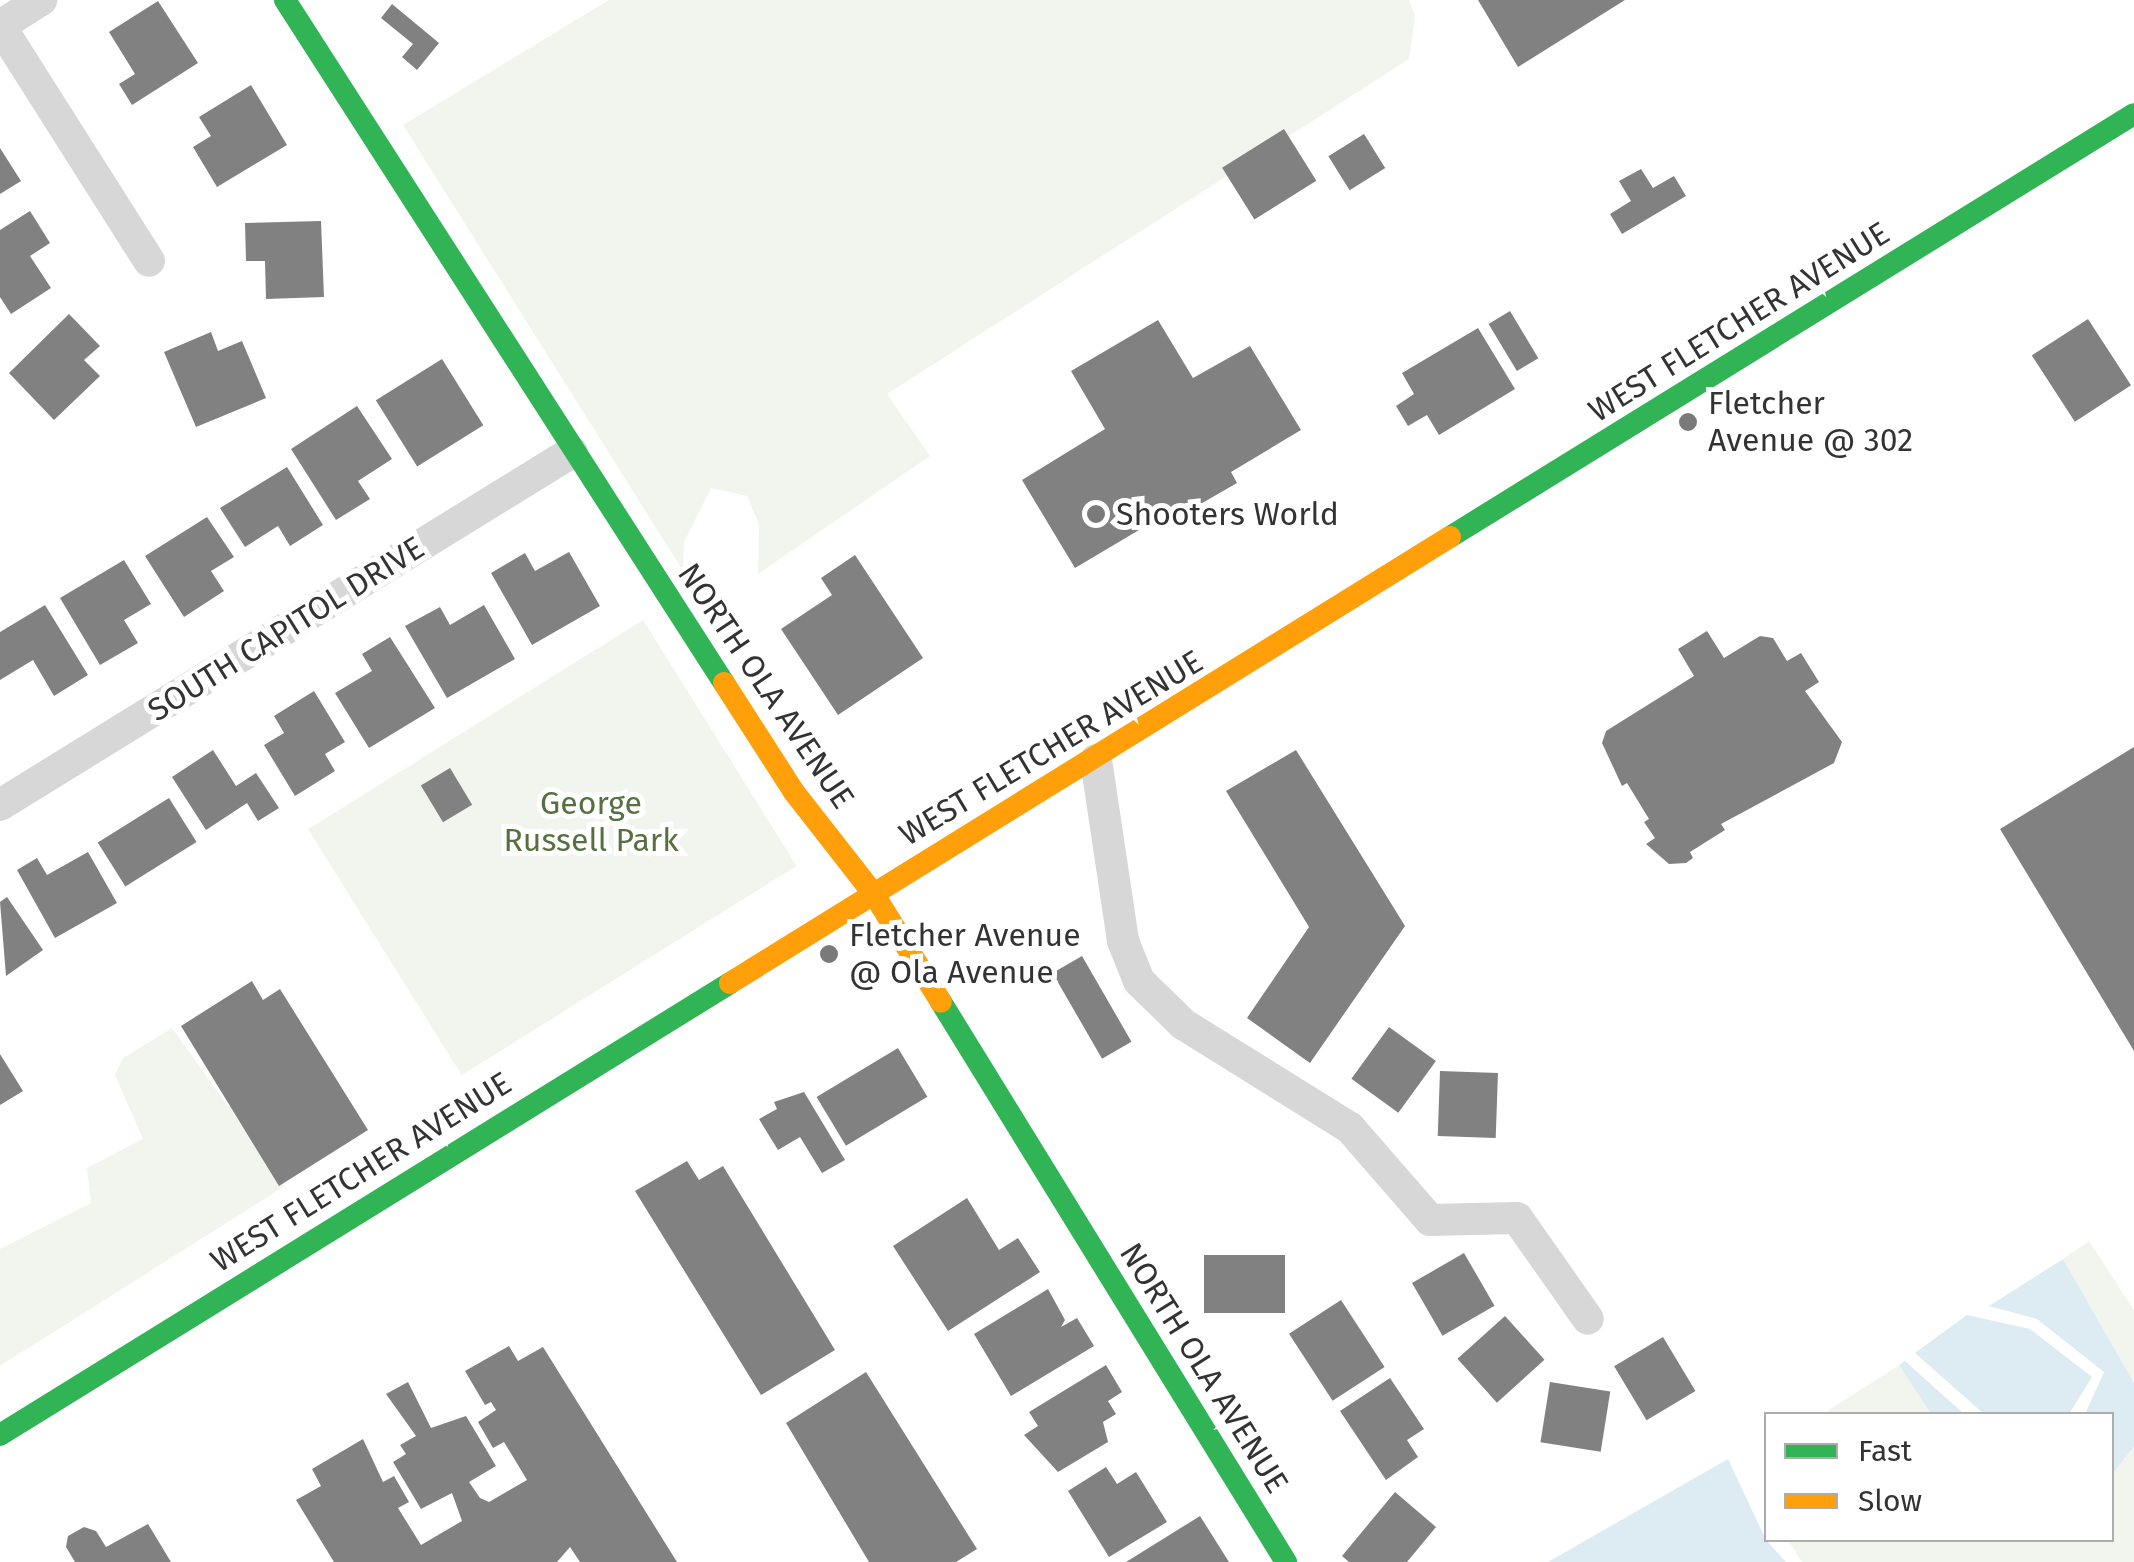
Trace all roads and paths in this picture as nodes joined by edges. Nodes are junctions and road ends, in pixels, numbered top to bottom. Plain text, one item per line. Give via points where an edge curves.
1 (41, 0) edge
2 (285, 0) edge
3 (0, 26) edge
4 (2134, 114) edge
5 (149, 261) dead end
6 (572, 452) junction
7 (1096, 760) junction
8 (0, 805) edge
9 (873, 893) junction
10 (1588, 1318) dead end
11 (0, 1435) edge
12 (1286, 1562) edge

1 - 3 street
2 - 6 main road, NORTH OLA AVENUE
3 - 5 street
4 - 7 main road, WEST FLETCHER AVENUE
6 - 8 street, SOUTH CAPITOL DRIVE
6 - 9 main road, NORTH OLA AVENUE via 794,792
7 - 9 main road, WEST FLETCHER AVENUE
7 - 10 street via 1123,941 1139,981 1183,1024 1350,1128 1430,1220 1518,1218
9 - 11 main road, WEST FLETCHER AVENUE
9 - 12 main road, NORTH OLA AVENUE

